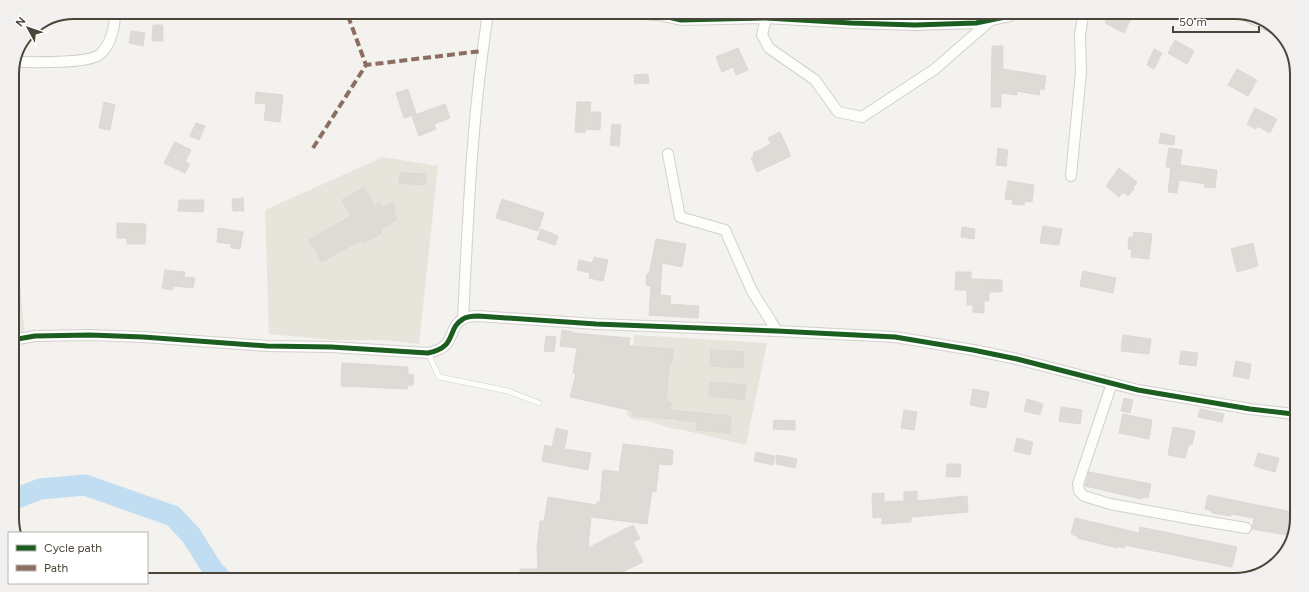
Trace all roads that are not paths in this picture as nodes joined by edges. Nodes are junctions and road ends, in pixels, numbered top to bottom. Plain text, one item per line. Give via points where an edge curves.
1 (114, 19) edge
2 (487, 19) edge
3 (676, 19) edge
4 (724, 19) edge
5 (766, 19) edge
6 (783, 19) edge
7 (992, 19) joint
8 (1083, 19) edge
9 (21, 62) edge
10 (668, 154) dead end
11 (1072, 176) dead end
12 (463, 319) junction
13 (777, 330) junction
14 (19, 339) edge
15 (428, 353) junction
16 (1112, 383) junction
17 (539, 403) dead end
18 (1290, 414) edge
19 (1246, 528) dead end

1 - 9 street via 107,46 95,57 82,61
2 - 12 street via 470,184
3 - 4 street
5 - 7 street via 762,35 769,48 815,80 838,112 862,117 935,69
6 - 7 street via 915,25 976,23
8 - 11 street via 1080,35 1081,72
10 - 13 street via 680,217 725,230 752,291
12 - 13 street via 478,316 596,324
12 - 15 street via 457,324 449,342 440,350
13 - 16 street via 914,340 1017,359
14 - 15 street via 90,335 150,337 267,346
15 - 17 lane via 439,377 508,391
16 - 18 street via 1138,390
16 - 19 street via 1078,484 1079,491 1084,496 1110,504

